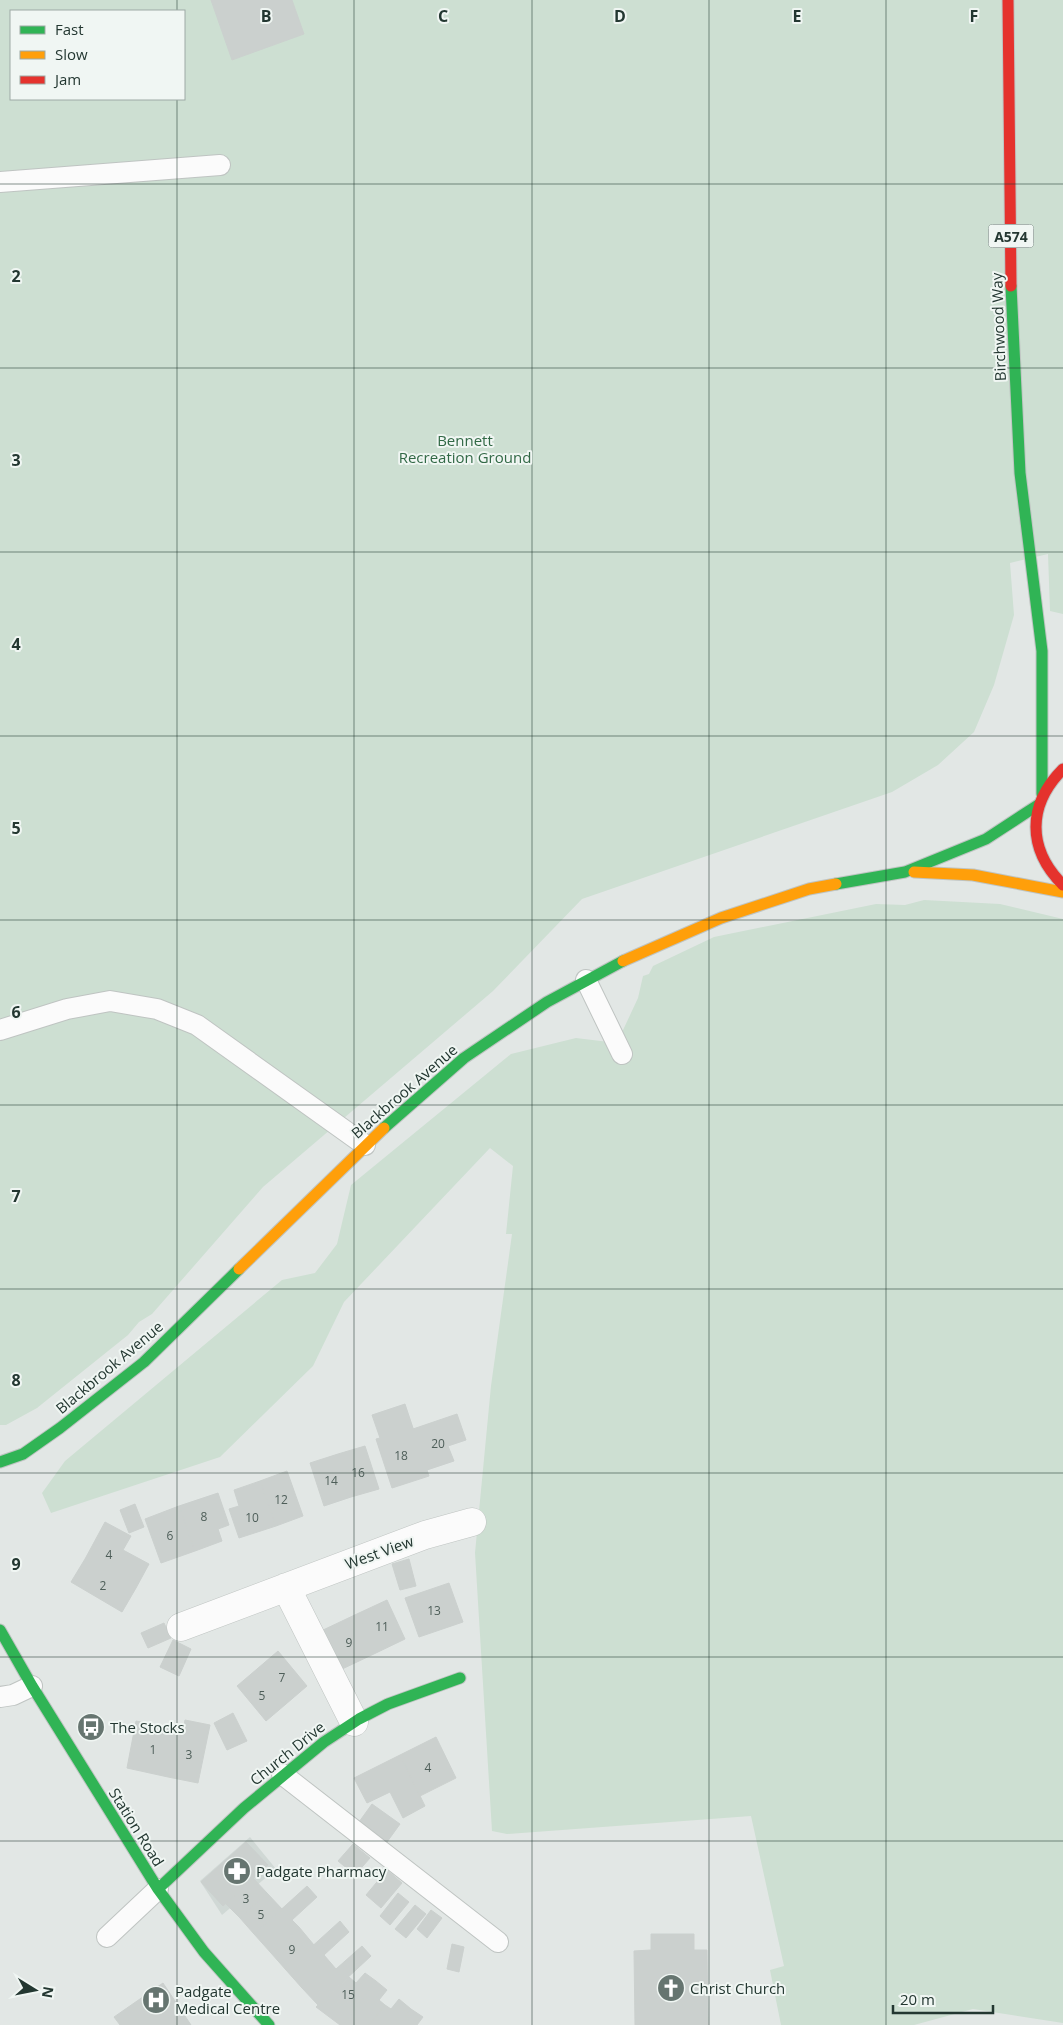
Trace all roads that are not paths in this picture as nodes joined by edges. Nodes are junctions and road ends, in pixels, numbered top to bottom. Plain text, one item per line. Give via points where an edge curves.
1 (1008, 0) edge
2 (220, 165) dead end
3 (0, 182) edge
4 (1039, 621) junction
5 (1054, 644) dead end
6 (1063, 769) edge
7 (1040, 800) junction
8 (906, 872) junction
9 (1063, 885) edge
10 (1063, 892) edge
11 (586, 980) junction
12 (0, 1030) edge
13 (622, 1054) dead end
14 (365, 1145) junction
15 (0, 1462) edge
16 (472, 1522) dead end
17 (286, 1586) junction
18 (181, 1627) dead end
19 (0, 1630) edge
20 (460, 1678) dead end
21 (32, 1686) junction
22 (0, 1697) edge
23 (354, 1722) junction
24 (282, 1774) junction
25 (158, 1889) junction
26 (107, 1937) dead end
27 (498, 1942) dead end
28 (269, 2025) edge

1 - 4 street, Birchwood Way / A574 via 1011,307 1020,473
2 - 3 lane
4 - 5 street, Birchwood Way / A574
4 - 7 street, Birchwood Way / A574 via 1042,651
6 - 7 street
7 - 8 street, Blackbrook Avenue via 986,839
7 - 9 street, A574 via 1035,831 1041,856 1054,878
8 - 10 street, Blackbrook Avenue via 973,875
8 - 11 street, Blackbrook Avenue via 809,889 721,918 638,953
11 - 13 lane
11 - 14 street, Blackbrook Avenue via 464,1058
12 - 14 lane via 67,1009 110,1001 157,1009 197,1025
14 - 15 street, Blackbrook Avenue via 144,1362 23,1454
16 - 17 street, West View via 425,1535
17 - 18 street, West View
17 - 23 street
19 - 21 street, Station Road
20 - 23 street, Church Drive via 379,1708
21 - 22 lane
21 - 25 street, Station Road
23 - 24 street, Church Drive
24 - 25 street, Church Drive
24 - 27 lane
25 - 26 lane
25 - 28 street, Station Road via 204,1952

